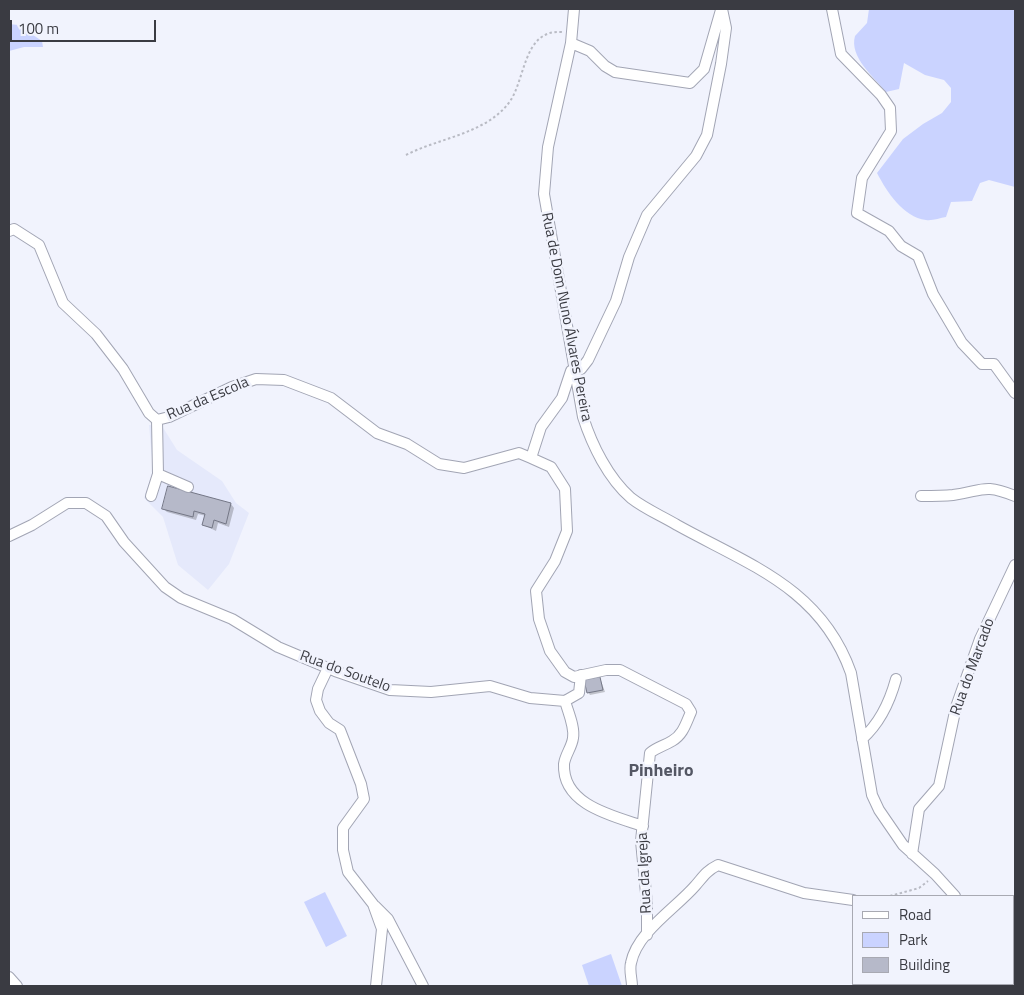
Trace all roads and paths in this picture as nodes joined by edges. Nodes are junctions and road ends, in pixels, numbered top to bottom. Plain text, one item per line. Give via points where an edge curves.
1 (574, 9) edge
2 (722, 9) edge
3 (832, 9) edge
4 (571, 38) junction
5 (406, 155) dead end
6 (9, 231) edge
7 (576, 370) junction
8 (1015, 393) edge
9 (157, 420) junction
10 (531, 458) junction
11 (158, 474) junction
12 (188, 487) dead end
13 (151, 496) dead end
14 (921, 496) dead end
15 (1015, 496) edge
16 (9, 536) edge
17 (1015, 565) edge
18 (328, 668) junction
19 (581, 675) junction
20 (896, 679) dead end
21 (565, 700) junction
22 (862, 739) junction
23 (642, 826) junction
24 (912, 854) junction
25 (935, 874) junction
26 (894, 895) edge
27 (954, 895) edge
28 (852, 900) edge
29 (373, 904) junction
30 (647, 935) junction
31 (9, 977) edge
32 (18, 986) edge
33 (376, 986) edge
34 (423, 986) edge
35 (632, 986) edge

1 - 4 street, Rua de Dom Nuno Álvares Pereira
2 - 4 street via 704,69 690,83 616,72
2 - 7 street via 726,28 722,64 707,135 696,156 647,215 616,301 588,360
3 - 8 street via 841,54 890,108 891,131 862,178 857,213 889,231 901,246 918,256 933,294 962,343 982,364 994,364
4 - 5 path via 547,34 536,42 527,54 511,100 497,115 468,132
4 - 7 street, Rua de Dom Nuno Álvares Pereira via 548,147 544,194 557,280
6 - 9 street, Rua da Escola via 14,229 39,244 63,303 96,334
7 - 10 street via 571,371 562,398 541,427
7 - 22 street, Rua de Dom Nuno Álvares Pereira via 587,429 606,467 625,491 641,504 787,586 805,601 828,629 845,656 851,673
9 - 10 street, Rua da Escola via 256,379 284,380 331,398 377,433 407,444 439,464 464,468 519,453
9 - 11 street
10 - 19 street via 551,467 565,489 567,531 555,561 536,591 539,620 550,652 565,672 574,677
11 - 12 street
11 - 13 street
14 - 15 street via 954,495 975,488 996,488
16 - 18 street, Rua do Soutelo via 67,503 86,503 106,516 124,542 165,587 181,598 232,620 278,647
17 - 24 street, Rua do Marcado via 980,639 956,707 939,786 919,809
18 - 21 street, Rua do Soutelo via 390,690 431,692 490,686 530,698
18 - 29 street via 316,700 329,723 340,730 364,799 343,828 343,850 348,872
19 - 21 street via 579,693
19 - 23 street, Rua da Igreja via 620,670 686,704 691,712 682,733 650,753
20 - 22 street via 891,700
21 - 23 street via 573,738 564,762 565,778 579,798 599,812
22 - 24 street, Rua de Dom Nuno Álvares Pereira via 872,795 890,827
23 - 30 street, Rua da Igreja
24 - 25 street, Rua de Dom Nuno Álvares Pereira
25 - 26 path via 919,888
25 - 27 street, Rua de Dom Nuno Álvares Pereira
28 - 30 street via 804,893 718,865 707,870
29 - 33 street via 382,929
29 - 34 street via 388,919
30 - 35 street via 630,964
31 - 32 street

